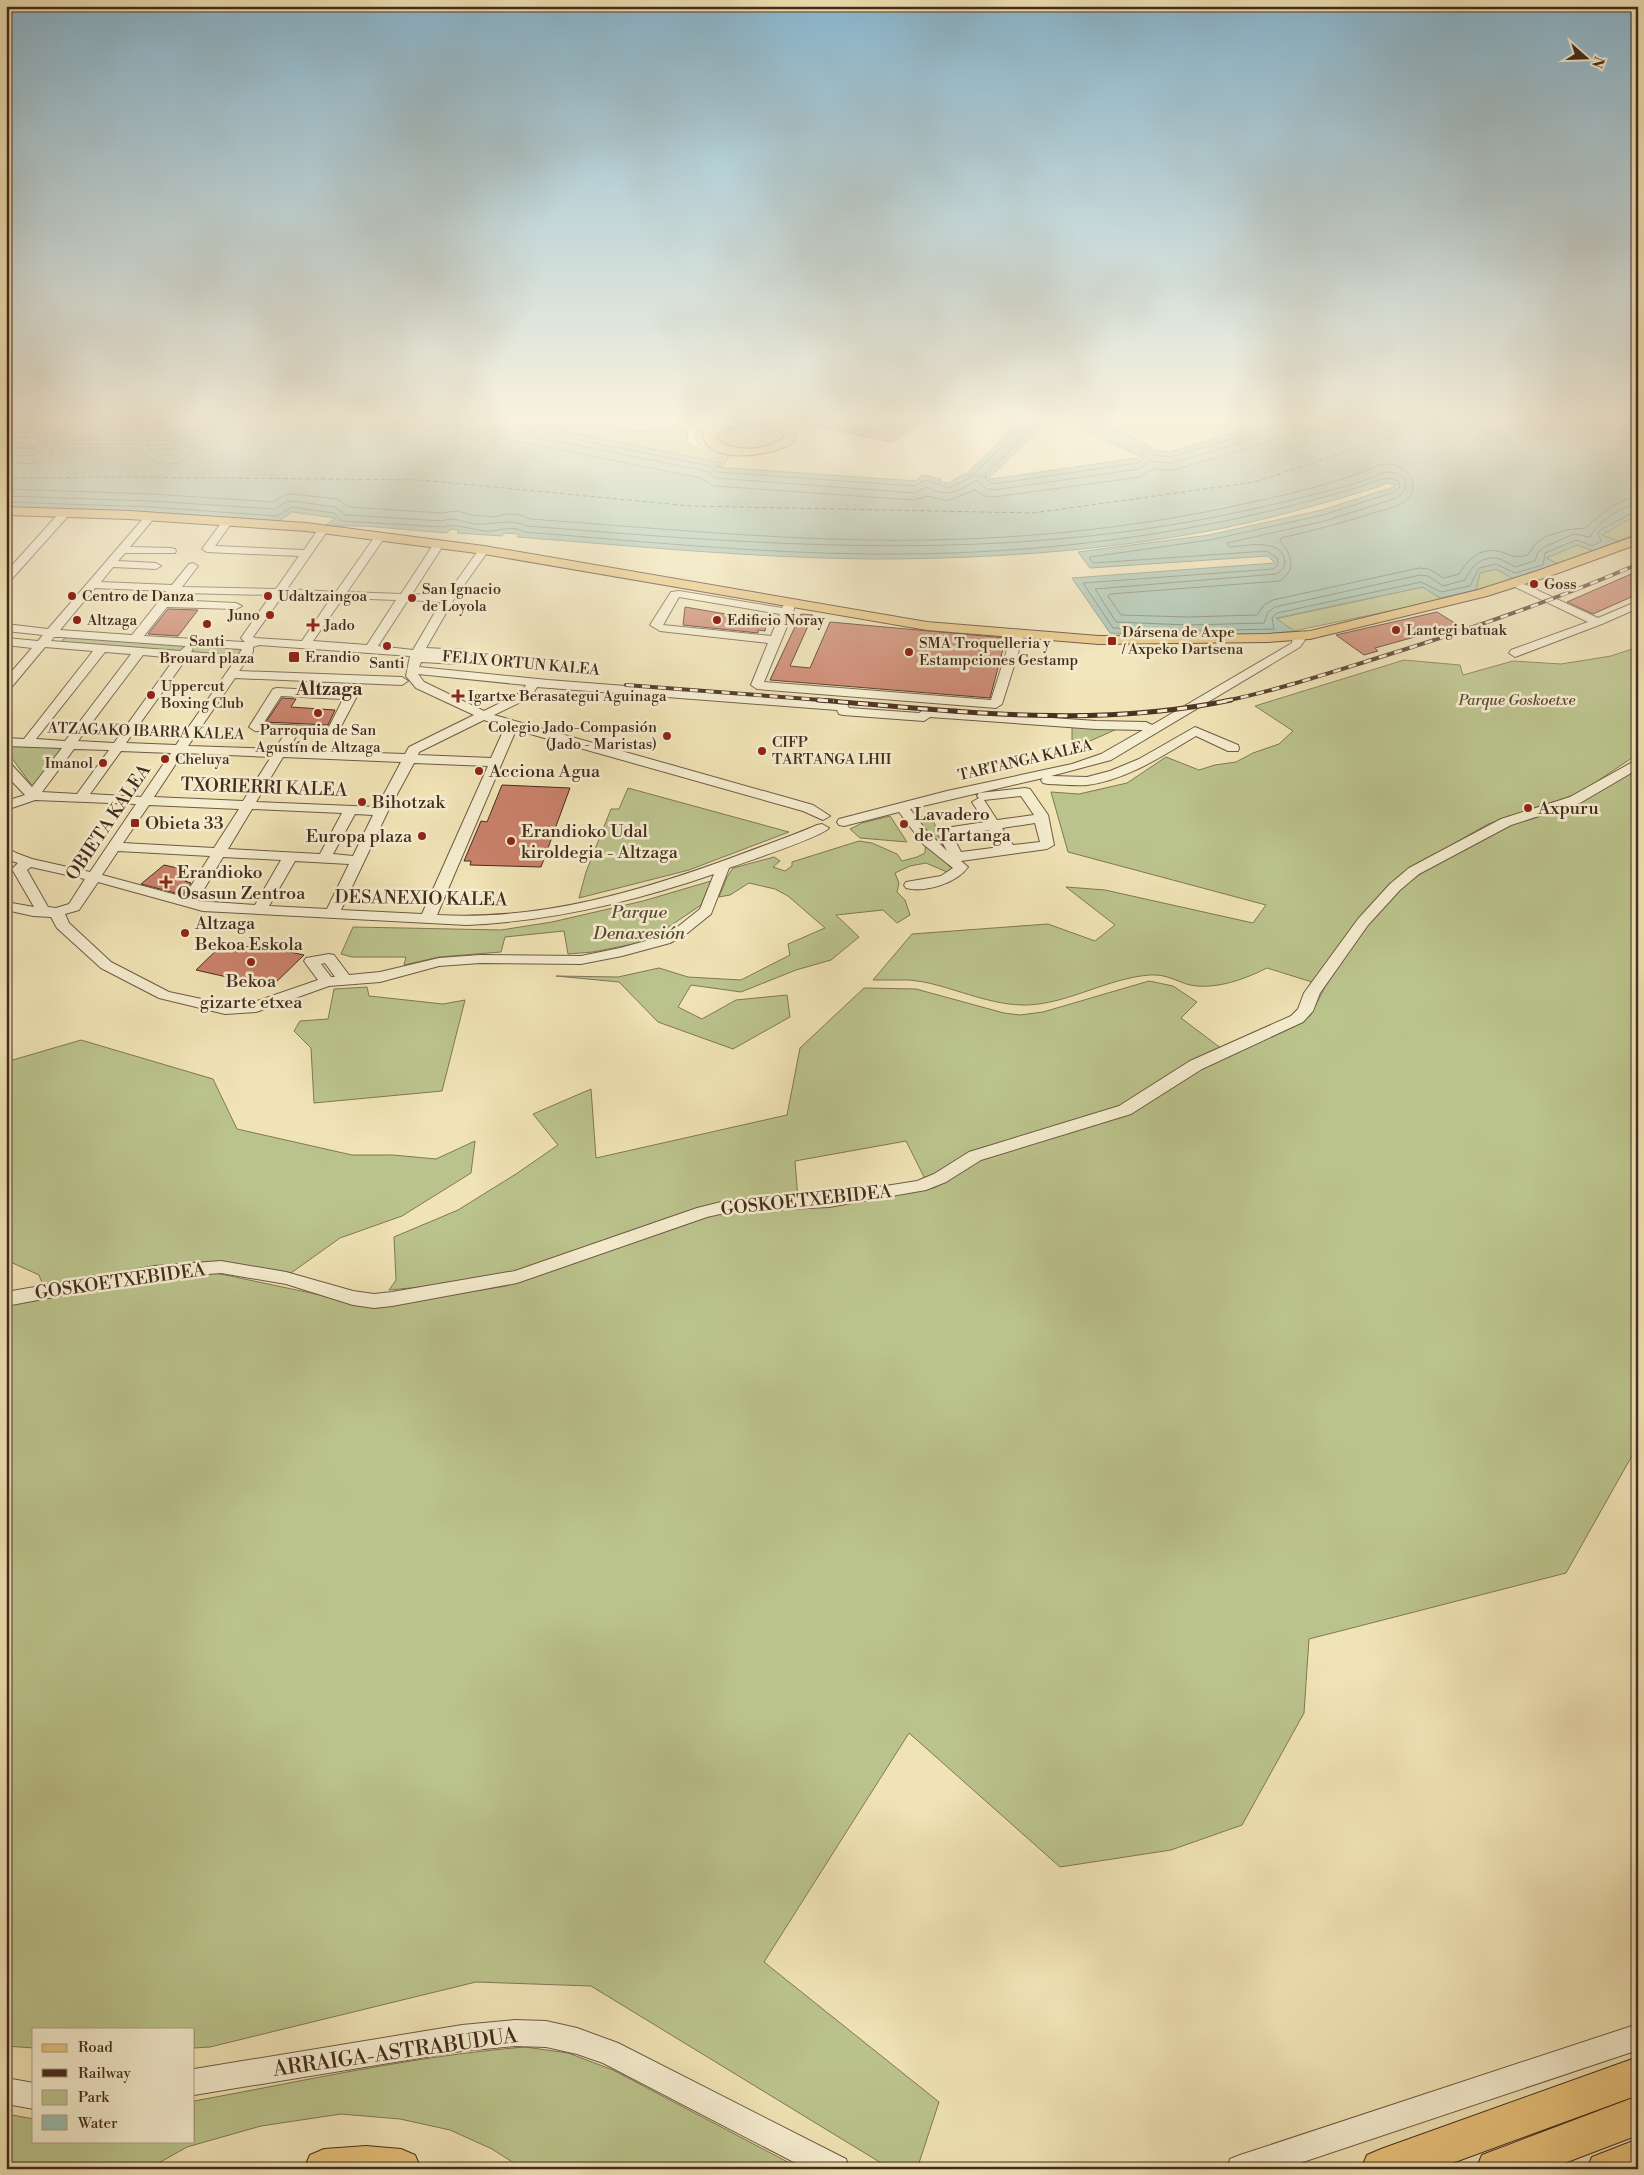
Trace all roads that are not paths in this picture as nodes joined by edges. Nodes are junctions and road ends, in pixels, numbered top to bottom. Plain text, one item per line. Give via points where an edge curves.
1 (59, 520) edge
2 (149, 520) edge
3 (205, 520) edge
4 (228, 521) junction
5 (323, 531) junction
6 (380, 537) junction
7 (1634, 543) edge
8 (439, 544) junction
9 (122, 550) junction
10 (484, 550) junction
11 (171, 551) dead end
12 (256, 551) joint
13 (306, 553) junction
14 (109, 564) junction
15 (156, 566) dead end
16 (193, 566) dead end
17 (6, 579) edge
18 (1515, 583) junction
19 (91, 585) junction
20 (179, 589) junction
21 (447, 599) dead end
22 (163, 603) junction
23 (1638, 604) edge
24 (236, 606) dead end
25 (789, 607) junction
26 (770, 609) joint
27 (1598, 622) junction
28 (6, 627) edge
29 (1337, 628) junction
30 (1018, 634) junction
31 (1297, 636) junction
32 (1257, 638) junction
33 (135, 639) junction
34 (119, 640) dead end
35 (775, 640) junction
36 (6, 641) edge
37 (47, 641) junction
38 (248, 644) junction
39 (305, 644) junction
40 (106, 649) junction
41 (370, 649) junction
42 (187, 650) junction
43 (139, 652) junction
44 (1515, 652) dead end
45 (417, 658) junction
46 (237, 659) dead end
47 (363, 666) dead end
48 (236, 675) dead end
49 (324, 679) junction
50 (355, 680) junction
51 (402, 682) dead end
52 (534, 682) junction
53 (6, 686) edge
54 (315, 694) junction
55 (485, 716) junction
56 (512, 725) junction
57 (1146, 726) dead end
58 (294, 729) junction
59 (6, 742) edge
60 (27, 743) junction
61 (69, 746) junction
62 (119, 746) junction
63 (180, 748) junction
64 (1233, 748) dead end
65 (280, 753) junction
66 (409, 759) junction
67 (495, 762) junction
68 (1638, 763) edge
69 (6, 767) edge
70 (1023, 778) junction
71 (34, 794) junction
72 (81, 798) junction
73 (145, 801) junction
74 (979, 802) dead end
75 (248, 805) junction
76 (6, 806) edge
77 (907, 806) junction
78 (381, 811) junction
79 (349, 813) dead end
80 (1042, 818) junction
81 (823, 822) junction
82 (994, 825) junction
83 (114, 847) junction
84 (1009, 850) junction
85 (9, 853) edge
86 (219, 853) junction
87 (326, 855) dead end
88 (290, 857) junction
89 (358, 860) junction
90 (28, 862) junction
91 (722, 867) junction
92 (94, 877) junction
93 (911, 885) dead end
94 (188, 903) junction
95 (6, 906) edge
96 (260, 910) junction
97 (57, 914) junction
98 (332, 914) junction
99 (428, 918) junction
100 (344, 979) junction
101 (327, 982) junction
102 (6, 1299) edge
103 (1638, 2037) edge
104 (1638, 2076) edge
105 (195, 2082) edge
106 (6, 2091) edge
107 (32, 2096) edge
108 (1638, 2115) edge
109 (1638, 2156) edge
110 (324, 2169) edge
111 (401, 2169) edge
112 (836, 2169) edge
113 (1240, 2169) edge
114 (1381, 2169) edge
115 (1496, 2169) edge
116 (1604, 2169) edge

1 - 17 street
2 - 9 street
3 - 4 main road
4 - 5 main road
4 - 12 street via 207,549
5 - 6 main road
5 - 13 street, OBIETA KALEA
6 - 8 main road
6 - 39 street
7 - 18 main road
8 - 10 main road
8 - 41 street
9 - 11 street
9 - 14 street
10 - 25 main road
10 - 45 street via 449,599
12 - 13 street
13 - 38 street, OBIETA KALEA via 247,638
14 - 15 street
14 - 19 street
16 - 20 street
18 - 27 street
18 - 29 main road
19 - 20 street
19 - 37 street
20 - 21 street
20 - 22 street
22 - 24 street
22 - 33 street
23 - 27 street
25 - 26 street
25 - 30 main road via 927,626
25 - 35 street
26 - 35 street via 676,594 655,626
27 - 44 street
28 - 37 street
29 - 31 main road
29 - 32 main road
30 - 32 main road via 1099,640
30 - 35 street via 996,704 757,685
31 - 32 main road
31 - 70 street, TARTANGA KALEA via 1296,645 1106,757
33 - 37 street
33 - 38 street
34 - 40 street
36 - 37 street
37 - 40 street
37 - 53 street
38 - 39 street
38 - 63 street, OBIETA KALEA via 247,652
39 - 41 street
40 - 43 street
40 - 60 street
41 - 45 street
42 - 43 street
42 - 46 street
42 - 62 street
43 - 61 street
45 - 52 street, FELIX ORTUN KALEA
45 - 55 street via 412,676 420,685
47 - 50 street
48 - 49 street
49 - 50 street
49 - 54 street
50 - 51 street
52 - 55 street via 527,694
52 - 57 street, FELIX ORTUN KALEA via 844,707 843,711 906,716 924,717 924,713
54 - 58 street via 351,696 333,731
54 - 58 street via 277,692 255,727
55 - 56 street
55 - 66 street via 414,750
56 - 67 street
56 - 81 street via 801,806
58 - 65 street
59 - 60 street, ATZAGAKO IBARRA KALEA
60 - 61 street, ATZAGAKO IBARRA KALEA
61 - 62 street, ATZAGAKO IBARRA KALEA
61 - 71 street
62 - 63 street, ATZAGAKO IBARRA KALEA
62 - 72 street
63 - 65 street, ATZAGAKO IBARRA KALEA
63 - 73 street, OBIETA KALEA
64 - 70 street via 1196,731 1126,769 1102,777 1086,781
65 - 66 street, ATZAGAKO IBARRA KALEA
65 - 75 street
66 - 67 street, ATZAGAKO IBARRA KALEA
66 - 78 street
67 - 99 street
68 - 102 street, GOSKOETXEBIDEA via 1576,800 1506,822 1414,871 1363,922 1297,1019 1172,1078 1140,1103 1125,1110 976,1156 920,1186 829,1201 729,1206 703,1212 517,1277 392,1299 353,1298 286,1278 221,1267 156,1272
69 - 71 street
70 - 77 street, TARTANGA KALEA
71 - 72 street, TXORIERRI KALEA
71 - 76 street
72 - 73 street, TXORIERRI KALEA
73 - 75 street, TXORIERRI KALEA
73 - 83 street, OBIETA KALEA
74 - 82 street
75 - 78 street, TXORIERRI KALEA
75 - 86 street
77 - 80 street via 1025,792
77 - 81 street, TARTANGA KALEA via 844,822 835,829
77 - 93 street via 931,846 961,867 952,876
78 - 89 street
79 - 87 street
80 - 82 street
80 - 84 street via 1047,845
81 - 91 street, DESANEXIO KALEA
82 - 84 street
82 - 84 street via 944,832 958,858
83 - 86 street
83 - 92 street, OBIETA KALEA
85 - 90 street, DESANEXIO KALEA
86 - 88 street
86 - 94 street
88 - 89 street
88 - 96 street
89 - 98 street
90 - 92 street, DESANEXIO KALEA
90 - 97 street via 19,869 43,910
91 - 99 street, DESANEXIO KALEA via 600,902 533,916 505,920
91 - 100 street via 706,910 665,940 581,960 440,962 380,977
92 - 94 street, DESANEXIO KALEA
92 - 97 street, OBIETA KALEA via 74,907
94 - 96 street, DESANEXIO KALEA via 203,907
95 - 97 street via 40,914
96 - 98 street, DESANEXIO KALEA
97 - 101 street via 62,925 106,965 164,995 225,1009 256,1007
98 - 99 street, DESANEXIO KALEA
100 - 101 street
100 - 101 street via 329,958 311,961
103 - 113 street
104 - 114 highway
105 - 112 street, ARRAIGA-ASTRABUDUA via 462,2038 546,2034 609,2052
106 - 107 street
108 - 115 highway
109 - 116 main road
110 - 111 highway via 366,2166

